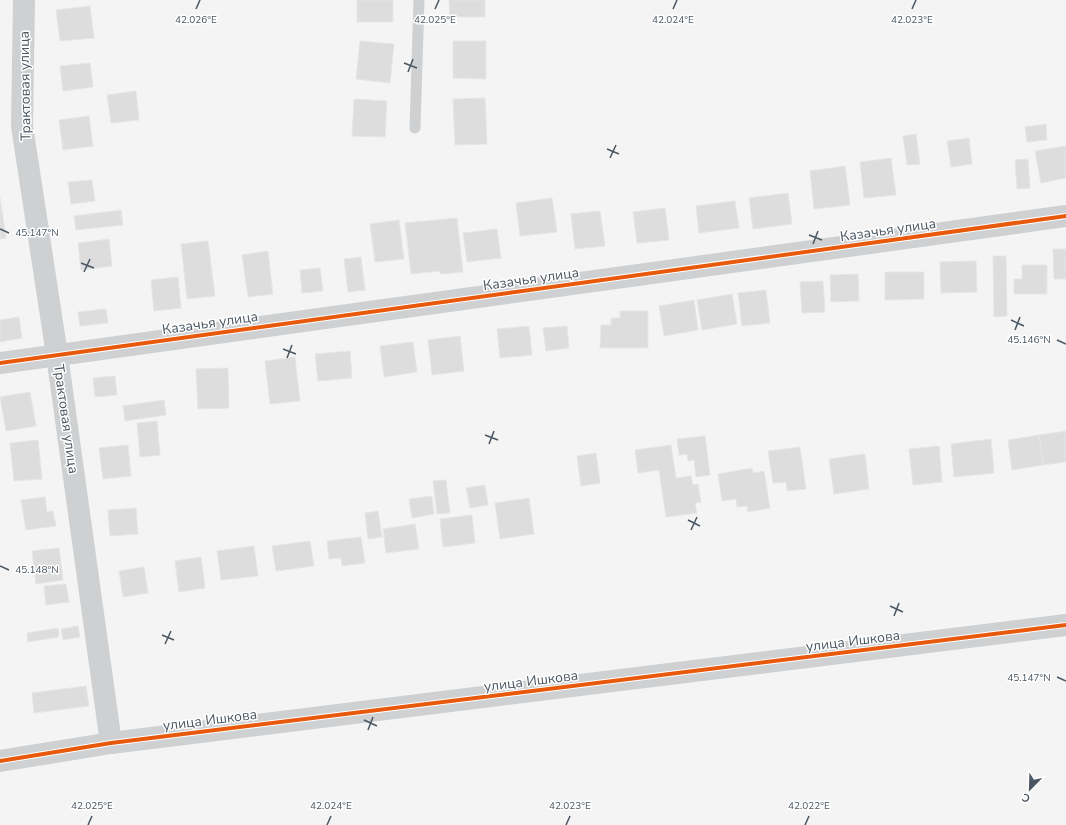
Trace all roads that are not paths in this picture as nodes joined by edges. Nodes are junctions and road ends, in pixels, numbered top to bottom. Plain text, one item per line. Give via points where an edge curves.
1 (24, 0) edge
2 (419, 0) edge
3 (415, 128) dead end
4 (1066, 216) edge
5 (57, 355) junction
6 (0, 363) edge
7 (1066, 625) edge
8 (111, 743) junction
9 (0, 761) edge

1 - 5 street, Трактовая улица via 22,126
2 - 3 lane
4 - 5 street, Казачья улица
5 - 6 street, Казачья улица
5 - 8 street, Трактовая улица
7 - 8 street, улица Ишкова
8 - 9 street, улица Ишкова

